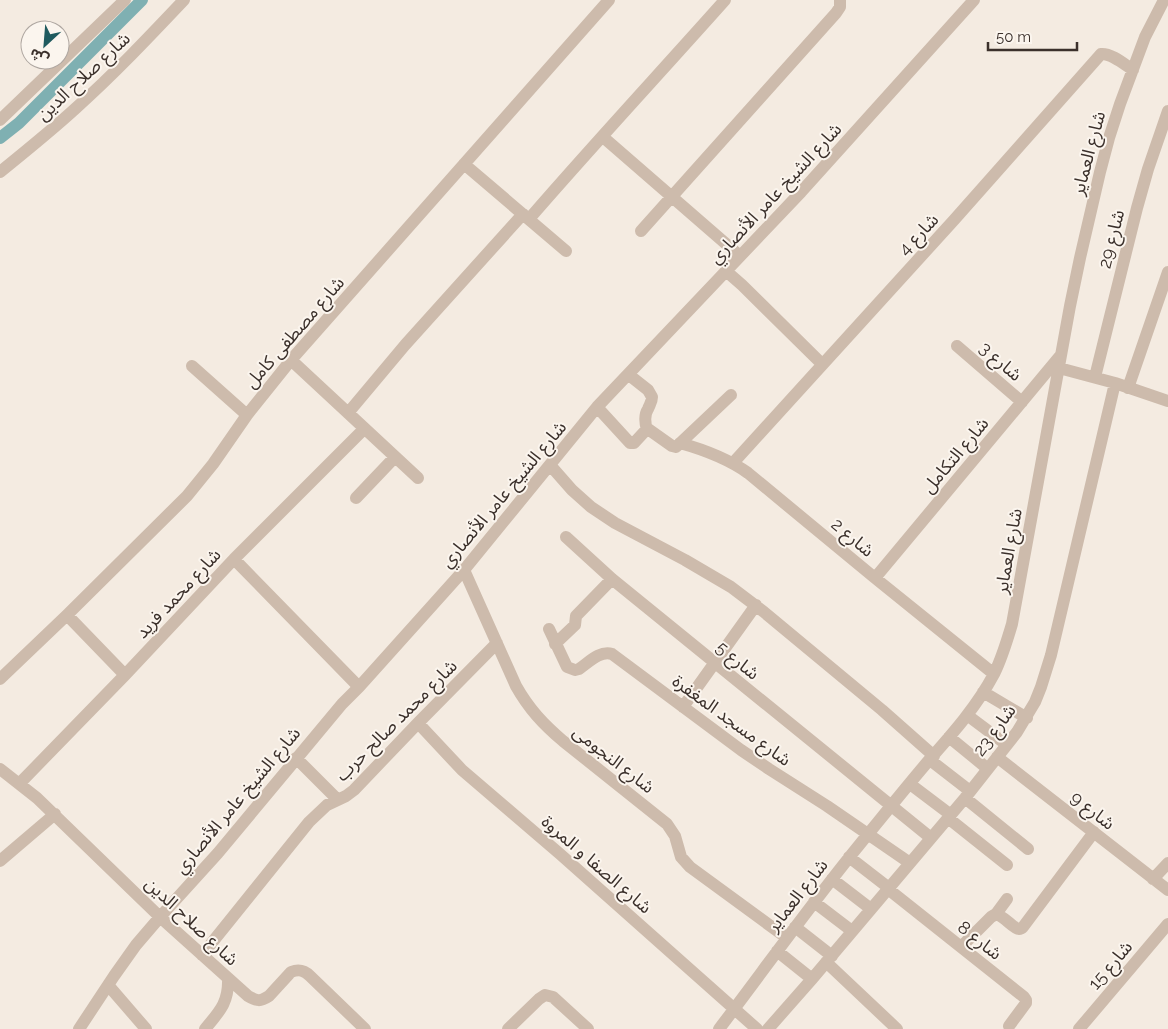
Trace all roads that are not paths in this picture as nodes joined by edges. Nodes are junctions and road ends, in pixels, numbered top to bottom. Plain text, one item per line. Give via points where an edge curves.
1 (126, 0) edge
2 (184, 0) edge
3 (609, 0) edge
4 (725, 0) edge
5 (840, 0) edge
6 (1164, 0) edge
7 (972, 1) edge
8 (1133, 70) junction
9 (1168, 111) edge
10 (0, 120) edge
11 (603, 136) junction
12 (464, 164) junction
13 (0, 172) edge
14 (672, 197) junction
15 (526, 216) junction
16 (641, 231) dead end
17 (566, 251) dead end
18 (740, 256) junction
19 (726, 271) junction
20 (1168, 272) edge
21 (1165, 292) edge
22 (957, 346) dead end
23 (1061, 354) junction
24 (291, 360) junction
25 (822, 364) junction
26 (192, 366) dead end
27 (1058, 368) junction
28 (629, 375) junction
29 (1095, 377) junction
30 (1115, 384) junction
31 (1128, 388) junction
32 (731, 395) dead end
33 (1168, 401) edge
34 (1022, 402) junction
35 (597, 407) junction
36 (348, 413) junction
37 (247, 415) junction
38 (364, 428) junction
39 (647, 430) junction
40 (680, 442) junction
41 (395, 457) junction
42 (733, 463) junction
43 (550, 465) junction
44 (418, 478) dead end
45 (356, 498) dead end
46 (566, 537) dead end
47 (234, 559) junction
48 (464, 570) junction
49 (876, 578) junction
50 (612, 579) junction
51 (756, 605) junction
52 (67, 616) junction
53 (549, 629) dead end
54 (497, 643) junction
55 (555, 644) junction
56 (714, 664) junction
57 (994, 674) junction
58 (124, 675) junction
59 (0, 679) edge
60 (359, 687) junction
61 (983, 692) junction
62 (683, 707) junction
63 (967, 715) junction
64 (1027, 718) junction
65 (418, 723) junction
66 (949, 737) junction
67 (1007, 745) junction
68 (998, 757) junction
69 (296, 758) junction
70 (932, 758) junction
71 (988, 768) junction
72 (0, 769) edge
73 (19, 784) junction
74 (910, 784) junction
75 (968, 794) junction
76 (337, 799) junction
77 (890, 806) junction
78 (55, 814) junction
79 (949, 816) junction
80 (1094, 832) junction
81 (868, 834) junction
82 (931, 838) junction
83 (1028, 849) dead end
84 (849, 857) junction
85 (0, 861) edge
86 (910, 863) junction
87 (1168, 863) edge
88 (1007, 865) dead end
89 (832, 879) junction
90 (1153, 879) junction
91 (888, 888) junction
92 (1168, 890) edge
93 (1007, 899) dead end
94 (814, 902) junction
95 (871, 909) junction
96 (996, 914) junction
97 (160, 916) junction
98 (1168, 924) edge
99 (795, 927) junction
100 (852, 931) junction
101 (787, 938) junction
102 (961, 947) junction
103 (777, 951) junction
104 (202, 955) junction
105 (829, 959) junction
106 (228, 978) junction
107 (812, 979) junction
108 (108, 985) junction
109 (735, 1009) junction
110 (1009, 1026) dead end
111 (79, 1029) edge
112 (146, 1029) edge
113 (205, 1029) edge
114 (365, 1029) edge
115 (508, 1029) edge
116 (588, 1029) edge
117 (719, 1029) edge
118 (757, 1029) edge
119 (768, 1029) edge
120 (897, 1029) edge
121 (1079, 1029) edge

1 - 10 street
2 - 13 street, شارع صلاح الدين via 89,96
3 - 12 street, شارع مصطفى كامل
4 - 11 street
5 - 14 street via 836,13
6 - 8 street, شارع العماير
7 - 18 street, شارع الشيخ عامر الأنصاري
8 - 23 street, شارع العماير via 1100,172
8 - 25 street, شارع 4 via 1109,55 1101,54
9 - 29 street, شارع 29 via 1148,169
11 - 14 street
11 - 15 street
12 - 15 street
12 - 24 street, شارع مصطفى كامل
14 - 16 street
14 - 18 street
15 - 17 street
15 - 36 street
18 - 19 street, شارع الشيخ عامر الأنصاري
19 - 25 street
19 - 28 street, شارع الشيخ عامر الأنصاري
20 - 21 street
21 - 31 street
22 - 34 street, شارع 3
23 - 27 street, شارع العماير
23 - 34 street, شارع التكامل
24 - 36 street
24 - 37 street, شارع مصطفى كامل
25 - 42 street, شارع 4
26 - 37 street
27 - 29 street
27 - 57 street, شارع العماير via 1014,616
28 - 35 street, شارع الشيخ عامر الأنصاري
28 - 39 street via 652,397 646,414
29 - 30 street
30 - 31 street
30 - 64 street, شارع 23 via 1051,656
31 - 33 street
32 - 40 street
34 - 49 street, شارع التكامل
35 - 39 street via 630,443 636,442
35 - 43 street, شارع الشيخ عامر الأنصاري
36 - 38 street
37 - 52 street, شارع مصطفى كامل via 187,496
38 - 41 street
38 - 47 street, شارع محمد فريد
39 - 40 street, شارع 2 via 672,446
40 - 42 street, شارع 2
41 - 44 street
41 - 45 street
42 - 49 street, شارع 2
43 - 48 street, شارع الشيخ عامر الأنصاري
43 - 51 street via 591,507 716,578
46 - 50 street, شارع 5
47 - 58 street, شارع محمد فريد
47 - 60 street
48 - 54 street, شارع النجومى
48 - 60 street, شارع الشيخ عامر الأنصاري
49 - 57 street, شارع 2
50 - 55 street via 576,616 575,625
50 - 56 street, شارع 5
51 - 56 street
51 - 70 street
52 - 58 street
52 - 59 street, شارع مصطفى كامل
53 - 55 street, شارع مسجد المغفرة
54 - 65 street, شارع محمد صالح حرب
54 - 101 street, شارع النجومى via 516,686 547,728 667,824 675,836 681,856 690,867
55 - 62 street, شارع مسجد المغفرة via 564,664 570,669 579,669 600,654 608,653
56 - 62 street
56 - 77 street, شارع 5
57 - 61 street, شارع العماير
58 - 73 street, شارع محمد فريد
60 - 69 street, شارع الشيخ عامر الأنصاري
61 - 63 street, شارع العماير
61 - 64 street
62 - 81 street, شارع مسجد المغفرة
63 - 66 street, شارع العماير
63 - 67 street
64 - 67 street, شارع 23
65 - 76 street, شارع محمد صالح حرب via 354,790
65 - 109 street, شارع الصفا و المروة via 462,770
66 - 70 street, شارع العماير
66 - 71 street
67 - 68 street, شارع 23
68 - 71 street, شارع 23
68 - 80 street, شارع 9
69 - 76 street
69 - 97 street, شارع الشيخ عامر الأنصاري
70 - 74 street, شارع العماير
70 - 75 street
71 - 75 street, شارع 23
72 - 73 street, شارع صلاح الدين
73 - 78 street, شارع صلاح الدين
74 - 77 street, شارع العماير
74 - 79 street
75 - 79 street, شارع 23
75 - 83 street
76 - 104 street, شارع محمد صالح حرب via 310,822
77 - 81 street, شارع العماير
77 - 82 street, شارع 5
78 - 85 street
78 - 97 street, شارع صلاح الدين
79 - 82 street, شارع 23
79 - 88 street
80 - 90 street, شارع 9
80 - 96 street via 1022,929
81 - 84 street, شارع العماير
81 - 86 street, شارع مسجد المغفرة
82 - 86 street, شارع 23
84 - 89 street, شارع العماير
84 - 91 street, شارع 8
86 - 91 street, شارع 23
87 - 90 street
89 - 94 street, شارع العماير
89 - 95 street
90 - 92 street, شارع 9
91 - 95 street, شارع 23
91 - 102 street, شارع 8
93 - 96 street
94 - 99 street, شارع العماير
94 - 100 street
95 - 100 street, شارع 23
96 - 102 street
97 - 104 street, شارع صلاح الدين
97 - 108 street, شارع الشيخ عامر الأنصاري
98 - 121 street, شارع 15
99 - 101 street, شارع العماير
99 - 105 street
100 - 105 street, شارع 23
101 - 103 street, شارع العماير
102 - 110 street, شارع 8 via 1026,1000
103 - 107 street
103 - 109 street, شارع العماير
104 - 106 street, شارع صلاح الدين
105 - 107 street, شارع 23
105 - 120 street
106 - 113 street via 227,998
106 - 114 street, شارع صلاح الدين via 248,996 260,1000 269,996 291,972 301,970
107 - 119 street, شارع 23
108 - 111 street, شارع الشيخ عامر الأنصاري
108 - 112 street
109 - 117 street, شارع العماير
109 - 118 street, شارع الصفا و المروة
115 - 116 street via 545,995

